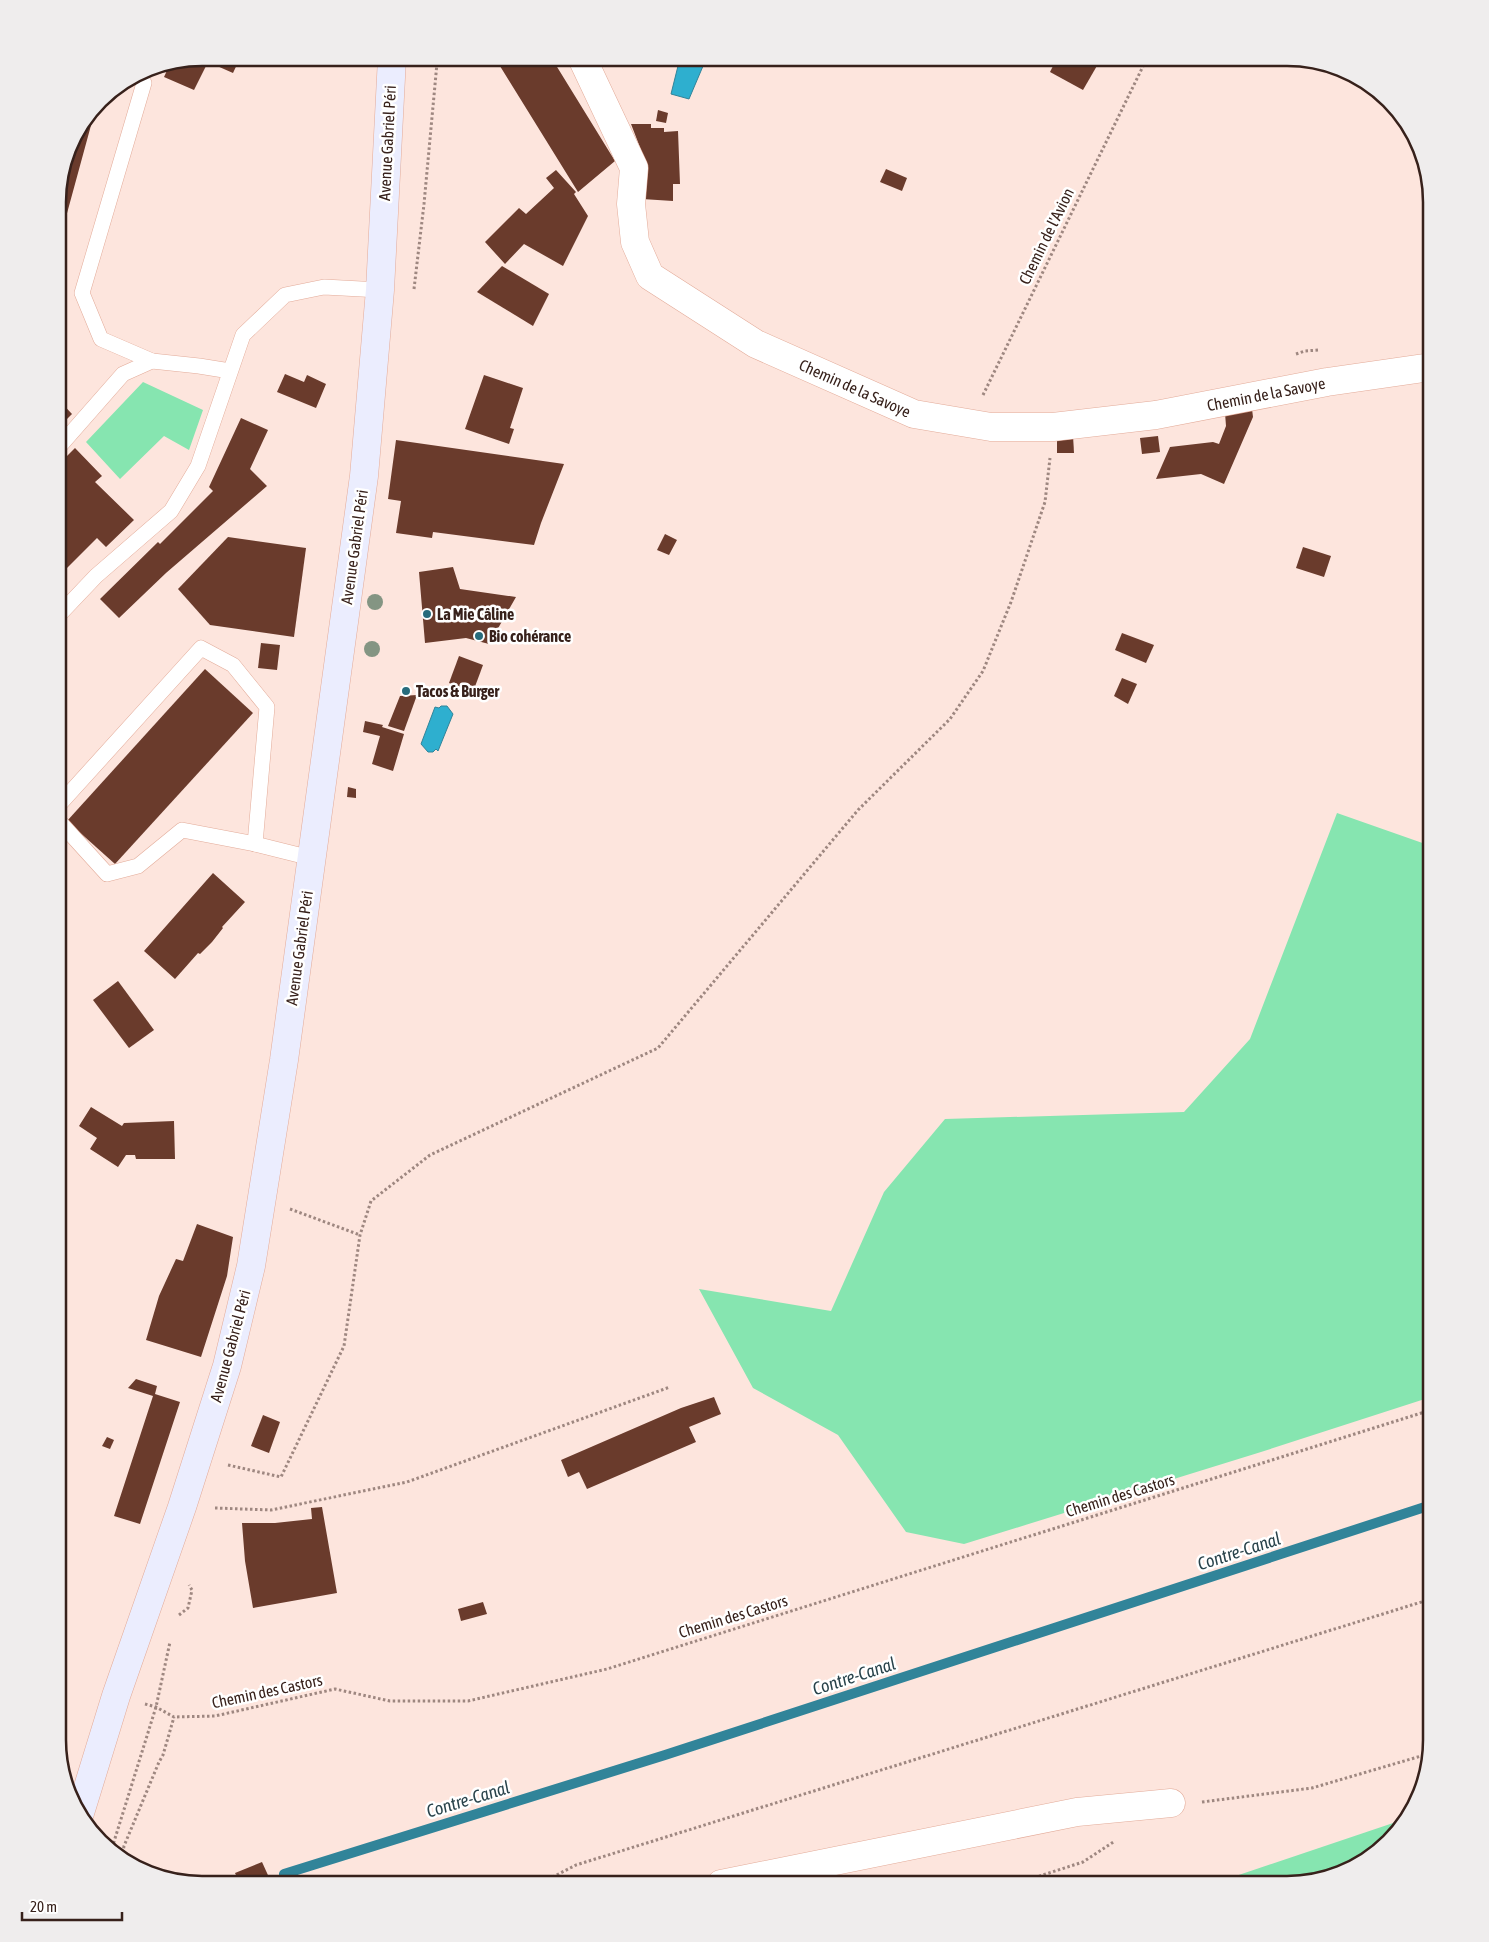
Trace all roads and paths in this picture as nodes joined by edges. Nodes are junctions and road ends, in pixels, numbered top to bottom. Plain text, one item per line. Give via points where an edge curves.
1 (392, 66) edge
2 (586, 66) edge
3 (1143, 67) edge
4 (144, 83) dead end
5 (380, 290) junction
6 (152, 361) junction
7 (1423, 368) edge
8 (230, 371) junction
9 (963, 422) junction
10 (1053, 427) junction
11 (67, 438) edge
12 (67, 607) edge
13 (67, 796) edge
14 (67, 829) edge
15 (255, 844) junction
16 (311, 858) junction
17 (670, 1387) dead end
18 (1423, 1413) edge
19 (225, 1464) dead end
20 (182, 1506) junction
21 (188, 1583) dead end
22 (1423, 1601) edge
23 (176, 1618) dead end
24 (172, 1636) dead end
25 (156, 1707) junction
26 (174, 1717) junction
27 (1422, 1756) edge
28 (1171, 1803) joint
29 (83, 1804) edge
30 (1115, 1841) dead end
31 (114, 1843) edge
32 (123, 1851) edge
33 (555, 1876) edge
34 (761, 1876) edge
35 (1040, 1876) edge

1 - 5 main road, Avenue Gabriel Péri
2 - 9 street, Chemin de la Savoye via 634,168 631,204 634,242 650,276 756,344 914,414
3 - 9 path, Chemin de l'Avion via 979,404
4 - 6 lane via 82,293 102,339
5 - 8 lane via 324,287 285,295 242,335
5 - 16 main road, Avenue Gabriel Péri via 364,476
6 - 8 lane
6 - 11 lane via 123,374
7 - 10 street, Chemin de la Savoye via 1327,382 1156,415
8 - 12 lane via 198,466 171,511 96,576
9 - 10 street, Chemin de la Savoye via 991,427
10 - 19 path via 1045,502 1011,602 983,671 950,719 858,810 658,1048 430,1155 371,1201 360,1235 344,1346 281,1477
13 - 15 lane via 201,648 232,665 267,708
14 - 15 lane via 107,874 138,866 182,830
15 - 16 lane
16 - 20 main road, Avenue Gabriel Péri via 284,1060 251,1266 227,1366
17 - 20 path via 407,1482 271,1510
18 - 26 path, Chemin des Castors via 606,1669 468,1701 390,1701 335,1689 215,1716
20 - 29 main road, Avenue Gabriel Péri via 116,1696
21 - 23 path via 192,1590 188,1608
22 - 33 path via 576,1865
24 - 25 path
25 - 26 path
25 - 31 path
26 - 32 path via 163,1755
27 - 28 path via 1312,1788 1208,1802
28 - 34 street via 1077,1812
30 - 35 path via 1083,1862

